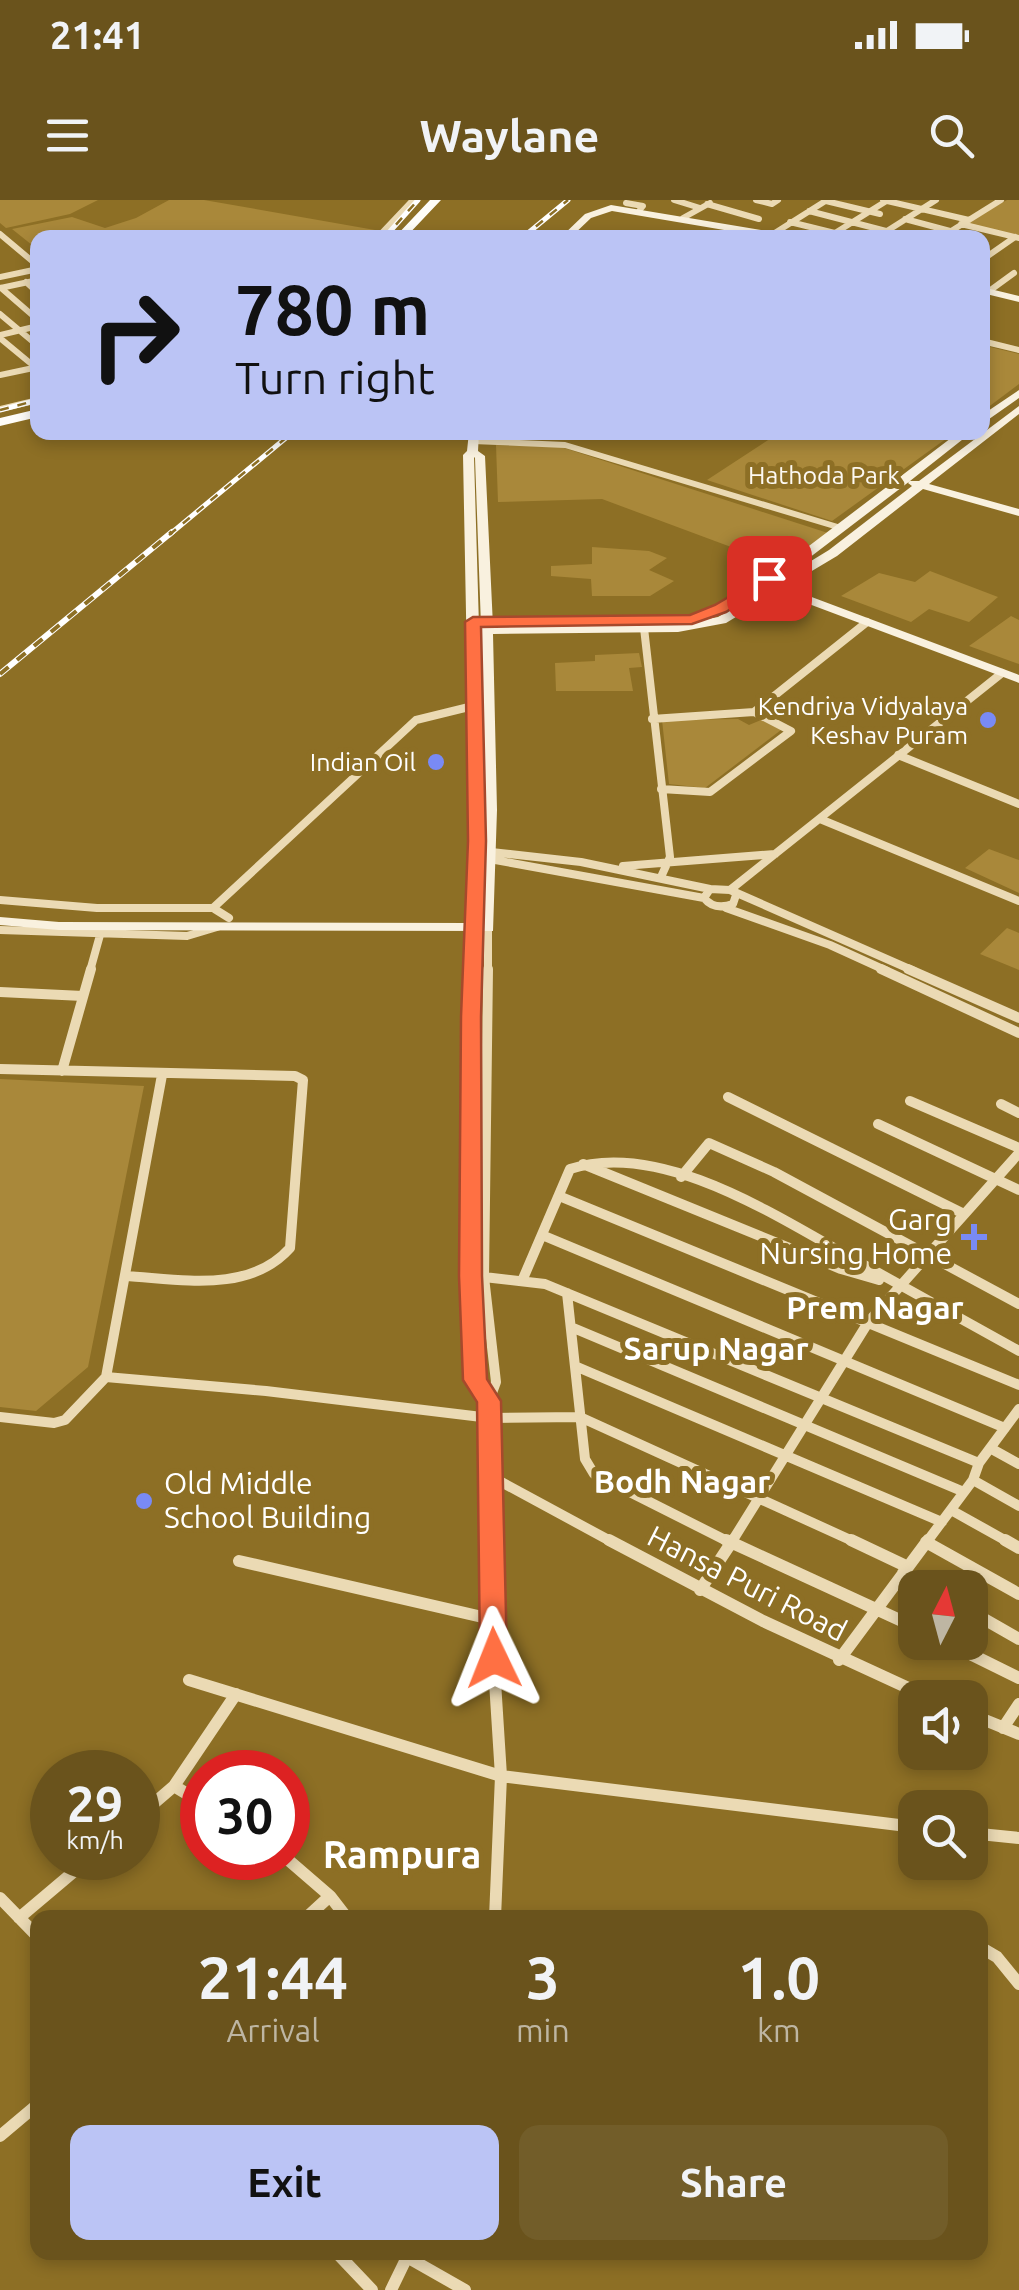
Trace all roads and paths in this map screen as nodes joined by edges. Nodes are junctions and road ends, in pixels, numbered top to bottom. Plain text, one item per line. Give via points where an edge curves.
1 (414, 200) edge
2 (436, 200) edge
3 (674, 200) edge
4 (716, 200) edge
5 (756, 200) edge
6 (778, 200) edge
7 (826, 200) edge
8 (884, 200) edge
9 (936, 200) edge
10 (1001, 200) edge
11 (450, 205) dead end
12 (619, 205) edge
13 (704, 206) junction
14 (866, 210) junction
15 (925, 210) junction
16 (808, 211) junction
17 (880, 214) dead end
18 (942, 214) junction
19 (597, 215) junction
20 (824, 215) junction
21 (683, 218) junction
22 (759, 219) dead end
23 (844, 220) junction
24 (909, 220) junction
25 (969, 220) junction
26 (790, 222) junction
27 (852, 222) junction
28 (925, 224) junction
29 (961, 224) junction
30 (429, 226) dead end
31 (806, 226) junction
32 (385, 230) edge
33 (408, 230) edge
34 (573, 230) edge
35 (585, 230) edge
36 (744, 230) edge
37 (744, 230) edge
38 (781, 230) edge
39 (800, 230) edge
40 (823, 230) edge
41 (840, 230) edge
42 (877, 230) edge
43 (895, 230) edge
44 (919, 230) edge
45 (946, 230) edge
46 (952, 230) edge
47 (985, 230) edge
48 (990, 231) edge
49 (0, 234) edge
50 (1017, 238) edge
51 (990, 256) edge
52 (30, 260) edge
53 (30, 269) edge
54 (1014, 273) dead end
55 (0, 277) edge
56 (30, 281) edge
57 (26, 282) junction
58 (30, 286) edge
59 (990, 286) edge
60 (0, 288) edge
61 (990, 289) edge
62 (1019, 298) edge
63 (1, 316) edge
64 (30, 316) edge
65 (30, 326) edge
66 (18, 330) junction
67 (0, 336) edge
68 (30, 340) edge
69 (990, 343) edge
70 (1019, 350) edge
71 (30, 362) edge
72 (0, 364) edge
73 (30, 368) edge
74 (9, 373) junction
75 (0, 376) edge
76 (1019, 393) edge
77 (30, 402) edge
78 (1019, 408) edge
79 (0, 409) edge
80 (30, 415) edge
81 (990, 415) edge
82 (0, 422) edge
83 (30, 424) edge
84 (0, 431) edge
85 (990, 431) edge
86 (956, 440) edge
87 (978, 440) edge
88 (473, 442) edge
89 (906, 478) junction
90 (923, 483) junction
91 (1019, 510) edge
92 (842, 528) junction
93 (762, 582) junction
94 (777, 588) junction
95 (800, 596) junction
96 (761, 597) junction
97 (867, 622) junction
98 (481, 626) junction
99 (644, 628) junction
100 (987, 664) junction
101 (1019, 669) edge
102 (1002, 673) junction
103 (1019, 679) edge
104 (473, 706) junction
105 (754, 712) junction
106 (652, 718) junction
107 (898, 755) junction
108 (661, 789) junction
109 (1019, 804) edge
110 (820, 819) junction
111 (484, 854) junction
112 (776, 854) junction
113 (668, 861) junction
114 (612, 868) junction
115 (661, 877) junction
116 (734, 892) junction
117 (707, 893) junction
118 (0, 900) edge
119 (1019, 901) edge
120 (724, 907) junction
121 (213, 908) junction
122 (0, 913) edge
123 (0, 921) edge
124 (223, 922) junction
125 (481, 922) junction
126 (0, 930) edge
127 (100, 936) junction
128 (0, 992) edge
129 (83, 996) junction
130 (1019, 1018) edge
131 (1019, 1033) edge
132 (0, 1069) edge
133 (62, 1071) junction
134 (162, 1075) junction
135 (728, 1097) dead end
136 (910, 1101) dead end
137 (1001, 1104) dead end
138 (1019, 1112) edge
139 (878, 1124) dead end
140 (1019, 1151) edge
141 (583, 1164) junction
142 (681, 1177) junction
143 (994, 1179) junction
144 (1019, 1190) edge
145 (559, 1196) junction
146 (962, 1213) junction
147 (542, 1235) junction
148 (926, 1255) junction
149 (125, 1276) junction
150 (484, 1277) junction
151 (522, 1281) junction
152 (899, 1286) junction
153 (567, 1292) junction
154 (1019, 1304) edge
155 (868, 1321) junction
156 (571, 1327) junction
157 (1019, 1352) edge
158 (845, 1359) junction
159 (575, 1366) junction
160 (106, 1377) junction
161 (1019, 1384) edge
162 (821, 1398) junction
163 (489, 1401) junction
164 (0, 1417) edge
165 (580, 1417) junction
166 (490, 1418) junction
167 (1014, 1420) edge
168 (804, 1425) junction
169 (990, 1448) junction
170 (786, 1456) junction
171 (978, 1463) junction
172 (1019, 1464) edge
173 (492, 1477) junction
174 (973, 1480) junction
175 (964, 1492) junction
176 (761, 1498) junction
177 (1019, 1506) edge
178 (950, 1510) junction
179 (942, 1522) junction
180 (926, 1542) junction
181 (731, 1543) junction
182 (1019, 1548) edge
183 (239, 1561) dead end
184 (906, 1570) joint
185 (898, 1580) edge
186 (700, 1590) junction
187 (1019, 1594) edge
188 (877, 1608) junction
189 (898, 1618) edge
190 (491, 1619) junction
191 (988, 1621) edge
192 (1019, 1639) edge
193 (840, 1660) junction
194 (982, 1660) edge
195 (1019, 1678) edge
196 (189, 1680) dead end
197 (898, 1684) edge
198 (236, 1694) junction
199 (1019, 1704) edge
200 (988, 1722) edge
201 (1003, 1728) junction
202 (1019, 1734) edge
203 (501, 1776) junction
204 (174, 1786) junction
205 (180, 1790) edge
206 (160, 1798) edge
207 (898, 1825) edge
208 (988, 1835) edge
209 (1019, 1838) edge
210 (310, 1879) edge
211 (64, 1880) edge
212 (330, 1896) junction
213 (0, 1898) edge
214 (315, 1910) edge
215 (341, 1910) edge
216 (495, 1910) edge
217 (19, 1918) junction
218 (30, 1930) edge
219 (988, 1952) edge
220 (1019, 1984) edge
221 (30, 2111) edge
222 (0, 2136) edge
223 (344, 2260) edge
224 (406, 2260) edge
225 (416, 2260) edge
226 (372, 2290) edge
227 (391, 2290) edge
228 (465, 2290) edge

1 - 32 street
2 - 33 main road
3 - 13 street
4 - 13 street
5 - 6 street
7 - 14 street
7 - 16 street
8 - 14 street
8 - 15 street
9 - 15 street
10 - 25 street
11 - 30 main road
12 - 19 main road
12 - 21 main road
12 - 36 main road
13 - 21 street
13 - 22 street
14 - 17 street
14 - 23 street
14 - 27 street
15 - 18 street
15 - 24 street
16 - 20 street
16 - 26 street
18 - 25 street
18 - 28 street
19 - 34 main road
19 - 35 main road
20 - 23 street
20 - 31 street
21 - 37 main road
23 - 27 street
24 - 28 street
24 - 43 street
25 - 29 street
26 - 31 street
26 - 38 street
27 - 41 street
27 - 42 street
28 - 44 street
28 - 45 street
29 - 46 street
29 - 47 street
31 - 39 street
31 - 40 street
48 - 50 street
49 - 52 street
50 - 51 street
53 - 55 street
54 - 59 street
56 - 57 street
57 - 58 street
57 - 60 street
60 - 64 street
61 - 62 main road
63 - 66 street
65 - 66 street
66 - 67 street
66 - 68 street
67 - 71 street
69 - 70 street
72 - 74 street
73 - 74 street
74 - 75 street
76 - 81 main road
77 - 79 street
78 - 85 main road
80 - 82 main road
83 - 84 main road
86 - 89 main road
87 - 90 main road
88 - 92 street via 565,445
88 - 98 main road via 480,456
89 - 90 main road
89 - 92 main road
90 - 91 main road
90 - 94 main road
92 - 93 main road
93 - 94 main road
93 - 98 main road via 692,620
94 - 95 main road
94 - 96 main road
95 - 96 main road
95 - 97 main road
96 - 99 main road via 710,624
97 - 100 main road
97 - 105 street
98 - 99 main road
98 - 104 main road
98 - 111 main road
99 - 106 street
100 - 101 main road
100 - 102 main road
102 - 103 main road
102 - 107 street
104 - 111 main road
104 - 121 street via 416,720
105 - 106 street
105 - 108 street via 790,730 710,792
106 - 108 street
107 - 109 street
107 - 110 street
108 - 113 street
110 - 112 street
110 - 119 street
111 - 114 street
111 - 117 street
111 - 125 main road
112 - 113 street
112 - 116 street
113 - 114 street
113 - 115 street
114 - 115 street
115 - 117 street
116 - 117 street
116 - 120 street via 733,904
116 - 130 street
117 - 120 street via 713,906
118 - 121 street
120 - 131 street via 830,946
121 - 124 street
122 - 124 main road
123 - 124 main road
124 - 125 main road
124 - 127 street via 187,936
125 - 150 street
125 - 163 street via 470,1276 475,1380
126 - 127 street
127 - 129 street
128 - 129 street
129 - 133 street
132 - 133 street
133 - 134 street
134 - 149 street
134 - 149 street via 303,1080 290,1248 278,1264 245,1279
135 - 146 street
136 - 140 street
137 - 138 street
139 - 143 street
140 - 143 street
141 - 142 street via 617,1162
141 - 145 street via 570,1169
141 - 152 street via 842,1270
142 - 148 street via 709,1143
142 - 152 street via 739,1196
143 - 144 street
143 - 146 street
145 - 147 street
145 - 155 street
146 - 148 street
147 - 151 street
147 - 158 street
148 - 152 street
148 - 154 street
149 - 160 street
150 - 151 street
150 - 163 street via 496,1382
151 - 153 street
152 - 155 street
152 - 157 street
153 - 156 street
153 - 162 street
155 - 158 street
155 - 161 street
156 - 159 street
156 - 168 street
158 - 162 street
158 - 167 street
159 - 165 street
159 - 170 street
160 - 164 street via 66,1420
160 - 166 street
162 - 168 street
162 - 171 street
163 - 166 street
165 - 166 street
165 - 176 street
165 - 181 street via 585,1459 594,1474
166 - 173 street
167 - 169 street
168 - 170 street
168 - 175 street
169 - 171 street
169 - 172 street
170 - 176 street
170 - 179 street
171 - 174 street
173 - 186 street, Hansa Puri Road
173 - 190 street
174 - 175 street
174 - 177 street
175 - 178 street
176 - 181 street
176 - 184 street
178 - 179 street
178 - 182 street
179 - 180 street
180 - 184 street
180 - 187 street
181 - 186 street
181 - 188 street
183 - 190 street
185 - 188 street
186 - 193 street, Hansa Puri Road
188 - 189 street
188 - 193 street
190 - 203 street
191 - 192 street
193 - 197 street, Hansa Puri Road
194 - 195 street
196 - 198 street
198 - 203 street
198 - 204 street
199 - 201 street
200 - 201 street
201 - 202 street
203 - 207 street
203 - 216 street
204 - 205 street
204 - 206 street
208 - 209 street
210 - 212 street
211 - 217 street
212 - 214 street
212 - 215 street
213 - 217 street
217 - 218 street
219 - 220 street
221 - 222 street
223 - 226 street
224 - 227 street
225 - 228 street

